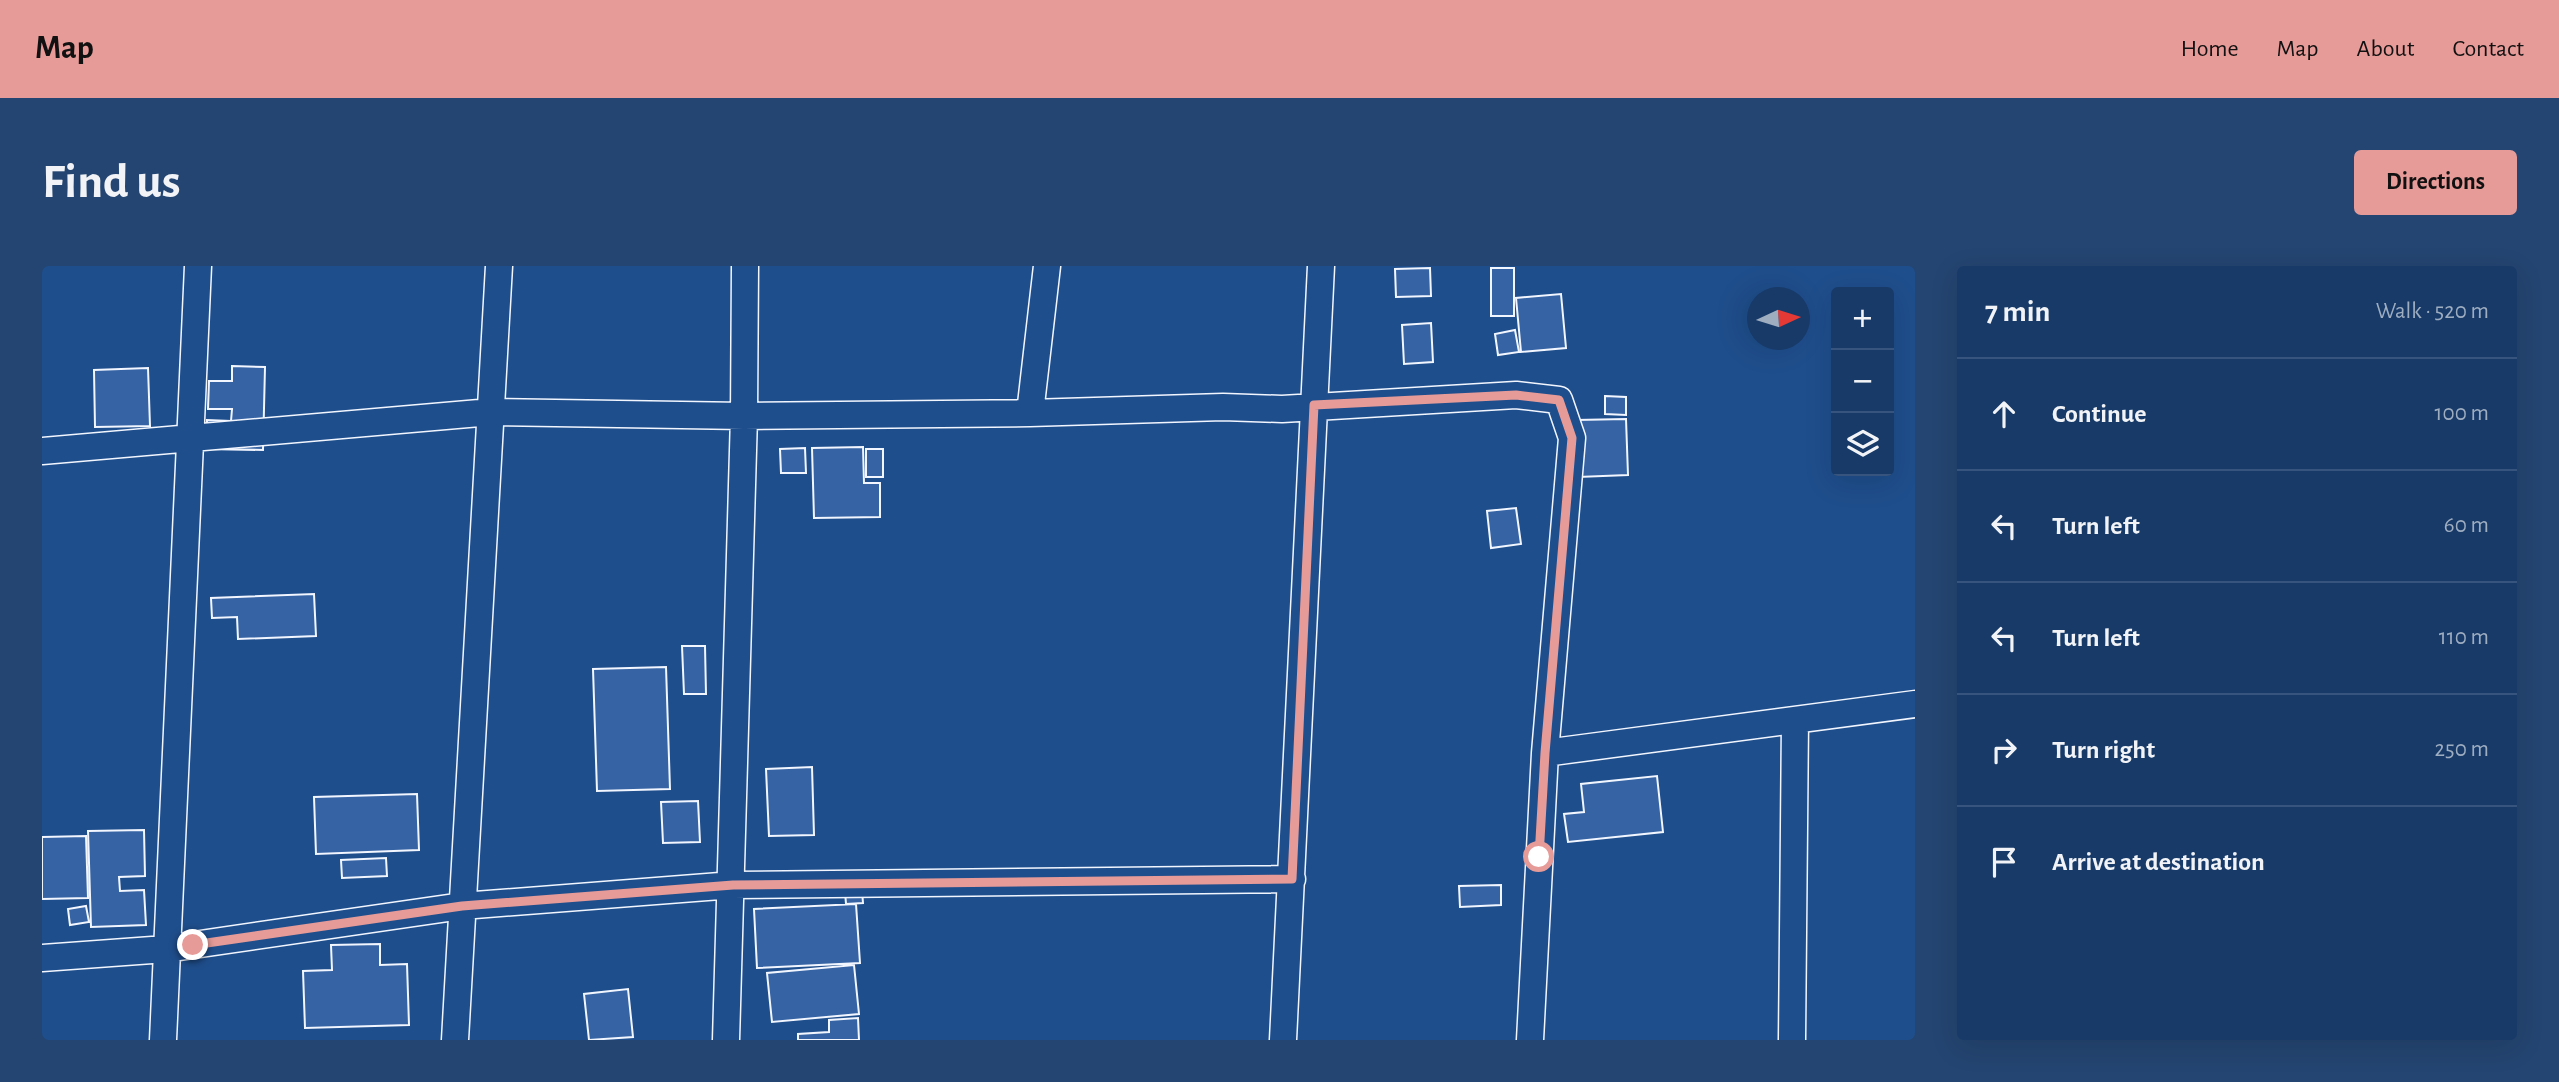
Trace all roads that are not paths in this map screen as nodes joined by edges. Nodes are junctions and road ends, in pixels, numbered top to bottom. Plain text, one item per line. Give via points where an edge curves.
1 (198, 266) edge
2 (499, 266) edge
3 (744, 266) edge
4 (1047, 266) edge
5 (1321, 266) edge
6 (1314, 405) junction
7 (491, 412) junction
8 (1030, 413) junction
9 (744, 416) junction
10 (190, 441) junction
11 (42, 452) edge
12 (1915, 704) edge
13 (1796, 720) junction
14 (1545, 753) junction
15 (1292, 879) junction
16 (733, 885) junction
17 (462, 906) junction
18 (166, 949) junction
19 (42, 958) edge
20 (163, 1040) edge
21 (455, 1040) edge
22 (726, 1040) edge
23 (1283, 1040) edge
24 (1530, 1040) edge
25 (1792, 1040) edge

1 - 10 street
2 - 7 street
3 - 9 street
4 - 8 street
5 - 6 street
6 - 8 street
6 - 14 street via 1516,395 1559,400 1572,438
6 - 15 street
7 - 9 street
7 - 10 street
7 - 17 street
8 - 9 street
9 - 16 street
10 - 11 street
10 - 18 street
12 - 13 street
13 - 14 street
13 - 25 street
14 - 24 street
15 - 16 street
15 - 23 street
16 - 17 street
16 - 22 street
17 - 18 street
17 - 21 street
18 - 19 street
18 - 20 street

